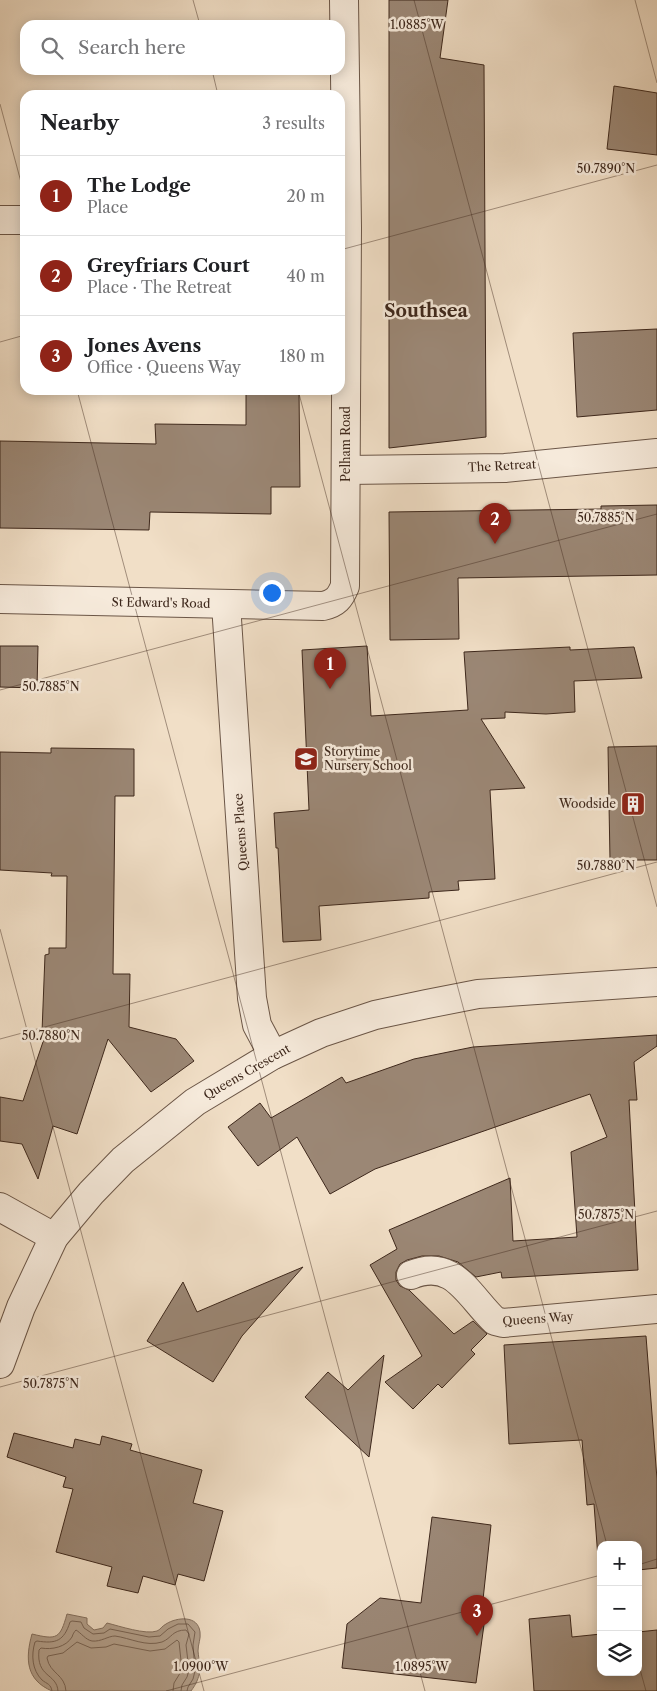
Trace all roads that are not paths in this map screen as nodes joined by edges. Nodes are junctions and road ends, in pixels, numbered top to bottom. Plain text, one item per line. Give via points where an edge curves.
1 (344, 0) edge
2 (344, 20) edge
3 (344, 75) edge
4 (344, 90) edge
5 (0, 220) edge
6 (20, 220) edge
7 (345, 348) edge
8 (657, 453) edge
9 (346, 470) junction
10 (0, 599) edge
11 (226, 604) junction
12 (323, 606) joint
13 (657, 982) edge
14 (273, 1055) junction
15 (0, 1207) edge
16 (54, 1237) junction
17 (412, 1275) dead end
18 (657, 1309) edge
19 (0, 1364) edge

1 - 2 street, Pelham Road
3 - 4 street, Pelham Road
5 - 6 street
7 - 9 street, Pelham Road
8 - 9 street, The Retreat via 505,468
9 - 12 street, Pelham Road via 345,586 334,604
10 - 11 street, St Edward's Road
11 - 12 street, St Edward's Road
11 - 14 street, Queens Place via 252,998 257,1025
13 - 14 street, Queens Crescent via 478,994 375,1015 321,1033
14 - 16 street, Queens Crescent via 195,1102 123,1160
15 - 16 street
16 - 19 street, Queens Crescent via 21,1308
17 - 18 street, Queens Way via 433,1270 445,1272 457,1280 495,1321 503,1323

